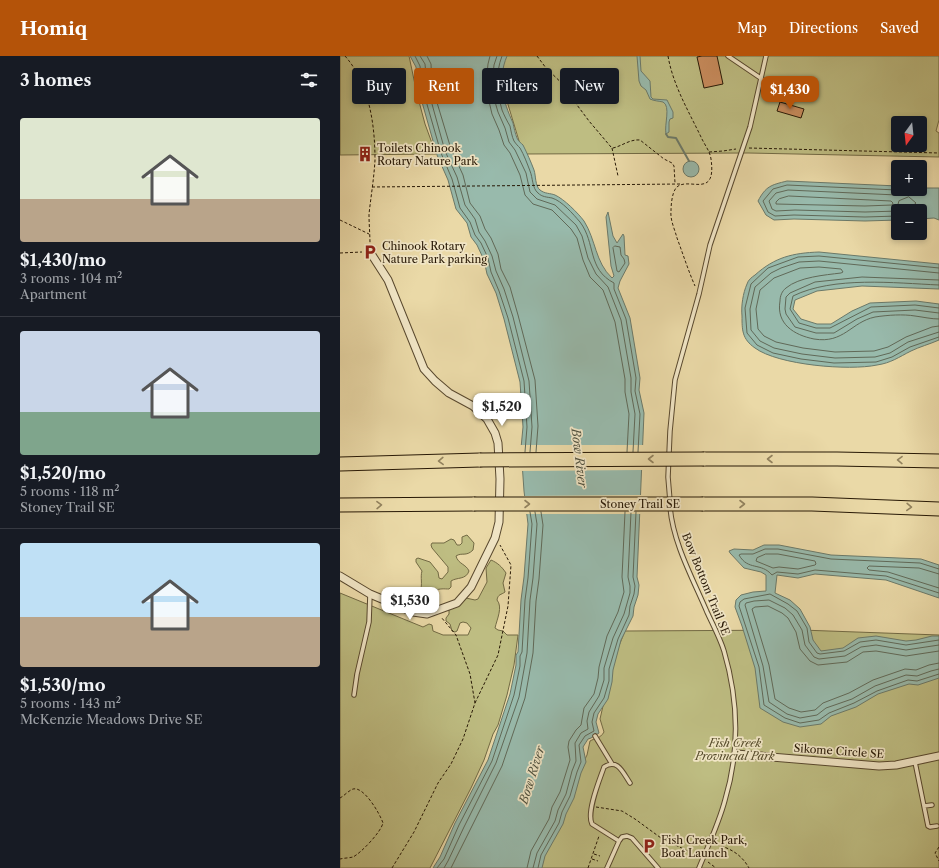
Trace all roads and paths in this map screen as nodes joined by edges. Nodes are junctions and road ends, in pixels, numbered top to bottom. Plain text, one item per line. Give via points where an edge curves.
1 (345, 56) edge
2 (537, 56) edge
3 (668, 56) edge
4 (728, 56) edge
5 (766, 56) edge
6 (762, 80) junction
7 (612, 147) junction
8 (743, 148) junction
9 (709, 152) junction
10 (939, 153) edge
11 (618, 176) dead end
12 (675, 184) junction
13 (681, 184) junction
14 (372, 187) junction
15 (340, 220) edge
16 (370, 235) junction
17 (370, 252) junction
18 (340, 253) edge
19 (699, 294) junction
20 (939, 461) edge
21 (340, 464) edge
22 (340, 505) edge
23 (939, 509) edge
24 (495, 538) junction
25 (340, 576) edge
26 (370, 594) junction
27 (434, 610) junction
28 (354, 694) dead end
29 (475, 703) junction
30 (595, 736) dead end
31 (736, 754) junction
32 (939, 756) edge
33 (915, 762) junction
34 (612, 764) junction
35 (630, 783) dead end
36 (340, 798) edge
37 (932, 805) dead end
38 (592, 806) junction
39 (924, 806) junction
40 (937, 826) dead end
41 (601, 830) junction
42 (619, 841) junction
43 (716, 844) dead end
44 (939, 847) edge
45 (593, 854) junction
46 (600, 856) dead end
47 (340, 859) edge
48 (592, 859) junction
49 (703, 859) junction
50 (598, 861) dead end
51 (939, 861) edge
52 (392, 868) edge
53 (588, 868) edge
54 (607, 868) edge
55 (658, 868) edge
56 (699, 868) edge
57 (716, 868) edge
58 (749, 868) edge

1 - 14 path via 354,66 367,98 375,160
2 - 7 path via 570,91 577,105
3 - 9 path via 681,99
4 - 6 lane
5 - 6 lane, Bow Bottom Trail SE
6 - 8 lane, Bow Bottom Trail SE
7 - 11 path
7 - 12 path via 640,140 672,163
8 - 9 path
8 - 10 path
8 - 19 lane, Bow Bottom Trail SE via 710,245
9 - 13 path via 712,169 705,184
12 - 13 path
12 - 14 path
13 - 19 path via 674,193 670,212 686,264
14 - 16 path
15 - 16 path
16 - 17 path
17 - 18 path
17 - 24 street via 388,280 424,369 449,393 473,406 487,419 495,433 500,479 500,522
19 - 31 lane, Bow Bottom Trail SE via 675,380 668,477 671,516 686,564 724,650 736,714
20 -> 21 highway, bridge via 480,460
22 -> 23 highway, Stoney Trail SE, bridge via 812,504
24 - 27 street via 471,587 457,603
24 - 29 path via 511,565 508,606 498,655
25 - 26 street
26 - 27 street via 413,612 427,614
26 - 28 lane via 369,622
27 - 29 path via 456,635 470,674
29 - 52 path via 463,739 451,764
30 - 34 lane
31 - 33 street, Sikome Circle SE via 879,766
31 - 49 lane, Bow Bottom Trail SE via 725,802
32 - 33 street, Sikome Circle SE
33 - 39 lane
34 - 35 lane via 617,766
34 - 38 lane via 604,767
36 - 47 path via 355,789 362,791 383,823 377,834 358,854
37 - 39 lane
38 - 41 lane via 591,822
38 - 49 path via 622,811 661,838
39 - 40 lane via 928,826
41 - 42 lane
41 - 45 path
42 - 54 lane
42 - 55 lane via 622,837 632,838
43 - 58 path via 737,853
44 - 51 path via 935,853
45 - 46 path
45 - 48 path
48 - 50 path
48 - 53 path
49 - 56 lane, Bow Bottom Trail SE
49 - 57 path

